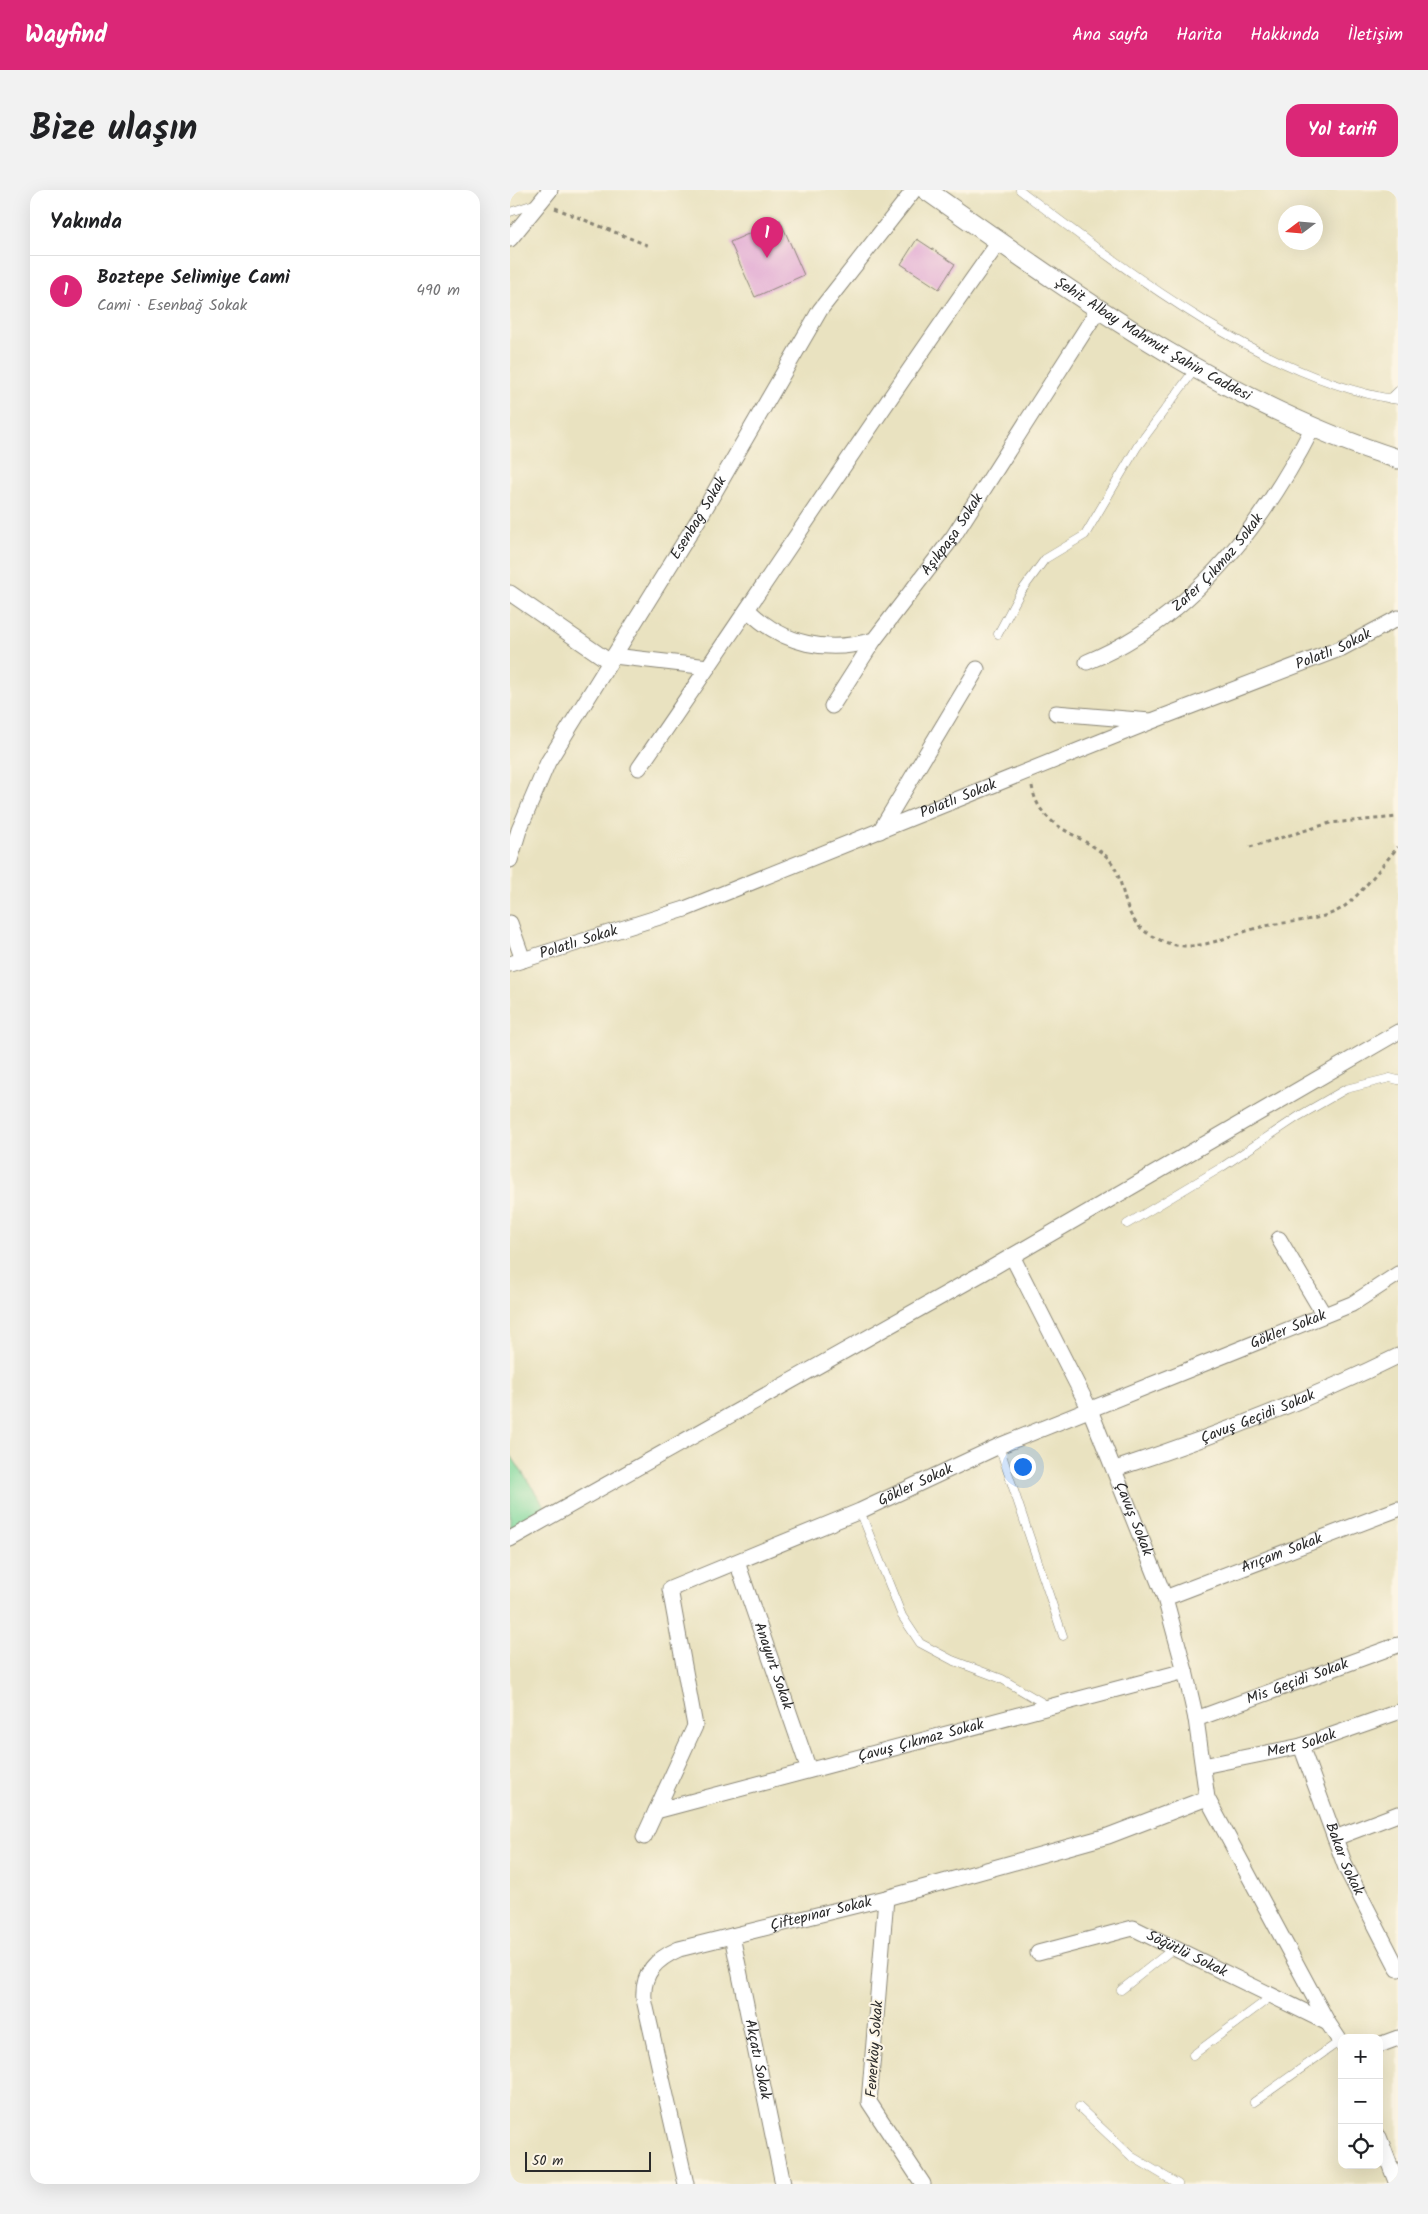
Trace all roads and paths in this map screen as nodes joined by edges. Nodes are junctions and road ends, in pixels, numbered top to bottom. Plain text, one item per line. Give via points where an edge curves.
1 (550, 190) edge
2 (914, 190) edge
3 (926, 190) edge
4 (1020, 190) edge
5 (540, 202) junction
6 (510, 212) edge
7 (510, 239) edge
8 (999, 242) junction
9 (649, 246) dead end
10 (1098, 310) junction
11 (1195, 368) junction
12 (1398, 391) edge
13 (1394, 400) edge
14 (1313, 427) junction
15 (1398, 459) edge
16 (510, 593) edge
17 (748, 610) junction
18 (1398, 618) edge
19 (998, 634) dead end
20 (874, 640) junction
21 (612, 659) junction
22 (1087, 662) dead end
23 (708, 668) junction
24 (977, 669) dead end
25 (832, 706) dead end
26 (1056, 713) dead end
27 (1152, 721) junction
28 (639, 768) dead end
29 (1032, 771) junction
30 (1398, 817) edge
31 (880, 831) junction
32 (1398, 846) edge
33 (1250, 847) dead end
34 (510, 860) edge
35 (510, 923) edge
36 (516, 962) edge
37 (1398, 1032) edge
38 (1398, 1080) edge
39 (1127, 1224) dead end
40 (1279, 1239) dead end
41 (1012, 1256) junction
42 (1398, 1274) edge
43 (1324, 1316) junction
44 (1398, 1356) edge
45 (1090, 1410) junction
46 (999, 1446) junction
47 (1115, 1470) junction
48 (1398, 1509) edge
49 (860, 1511) junction
50 (510, 1539) edge
51 (737, 1562) junction
52 (1165, 1598) junction
53 (1063, 1636) dead end
54 (1398, 1645) edge
55 (1186, 1671) junction
56 (1050, 1707) junction
57 (1398, 1712) edge
58 (1196, 1720) junction
59 (1301, 1746) junction
60 (1204, 1766) junction
61 (809, 1770) junction
62 (1208, 1798) junction
63 (656, 1811) junction
64 (1398, 1814) edge
65 (644, 1837) dead end
66 (1335, 1838) junction
67 (886, 1898) junction
68 (732, 1936) junction
69 (1174, 1948) junction
70 (1038, 1953) dead end
71 (1398, 1969) edge
72 (1121, 1990) dead end
73 (1272, 1996) junction
74 (1328, 2024) junction
75 (1338, 2038) edge
76 (1398, 2038) edge
77 (1338, 2044) edge
78 (1383, 2044) edge
79 (1193, 2055) dead end
80 (1254, 2102) dead end
81 (1079, 2107) dead end
82 (1383, 2148) edge
83 (684, 2177) edge
84 (676, 2184) edge
85 (783, 2184) edge
86 (923, 2184) edge
87 (1178, 2184) edge
88 (1396, 2184) edge

1 - 5 street
2 - 21 street, Esenbağ Sokak via 820,310 703,512
3 - 8 street, Şehit Albay Mahmut Şahin Caddesi
4 - 13 lane via 1132,273 1234,337 1342,387
5 - 6 lane
5 - 7 street
5 - 9 path
8 - 10 street, Şehit Albay Mahmut Şahin Caddesi
8 - 17 street via 861,438
10 - 11 street, Şehit Albay Mahmut Şahin Caddesi
10 - 20 street, Aşıkpaşa Sokak via 953,537
11 - 14 street, Şehit Albay Mahmut Şahin Caddesi
11 - 19 lane via 1133,453 1085,535 1045,559 1020,593
12 - 13 lane
14 - 15 street, Şehit Albay Mahmut Şahin Caddesi
14 - 22 street, Zafer Çıkmaz Sokak via 1284,481 1259,517 1192,594 1143,634
16 - 21 street
17 - 20 street via 771,630 799,643 839,647
17 - 23 street
18 - 27 street, Polatlı Sokak via 1342,648
20 - 25 street, Aşıkpaşa Sokak
21 - 23 street
21 - 34 street, Esenbağ Sokak via 548,762
23 - 28 street
24 - 31 street
26 - 27 street
27 - 29 street, Polatlı Sokak
29 - 31 street, Polatlı Sokak
29 - 32 path via 1033,794 1043,813 1106,856 1115,869 1126,906 1135,922 1149,934 1173,945 1213,942 1261,927 1331,913 1345,905
30 - 33 path via 1330,823
31 - 36 street, Polatlı Sokak via 685,909
35 - 36 street
37 - 41 street
38 - 39 lane via 1390,1078 1346,1089
40 - 43 street
41 - 45 street, Çavuş Sokak
41 - 50 street
42 - 43 street, Gökler Sokak via 1352,1304
43 - 45 street, Gökler Sokak
44 - 47 street, Çavuş Geçidi Sokak via 1291,1405
45 - 46 street, Gökler Sokak
45 - 47 street, Çavuş Sokak
46 - 49 street, Gökler Sokak
46 - 53 lane
47 - 52 street, Çavuş Sokak
48 - 52 street, Arıçam Sokak
49 - 51 street, Gökler Sokak
49 - 56 lane via 902,1616 920,1643 952,1660 1002,1679
51 - 61 street, Anayurt Sokak
51 - 63 street, Gökler Sokak via 670,1589 695,1726
52 - 55 street, Çavuş Sokak
54 - 58 street, Mis Geçidi Sokak
55 - 56 street, Çavuş Çıkmaz Sokak
55 - 58 street, Çavuş Sokak
56 - 61 street, Çavuş Çıkmaz Sokak
57 - 59 street, Mert Sokak
58 - 60 street, Çavuş Sokak
59 - 60 street, Mert Sokak
59 - 66 street, Bakar Sokak
60 - 62 street, Çavuş Sokak
61 - 63 street, Çavuş Çıkmaz Sokak
62 - 67 street, Çiftepınar Sokak via 1108,1836
62 - 74 street, Söğütlü Sokak
63 - 65 street, Gökler Sokak
64 - 66 street
66 - 71 street, Bakar Sokak via 1346,1868
67 - 68 street, Çiftepınar Sokak
67 - 86 street, Fenerköy Sokak via 869,2102
68 - 83 street, Çiftepınar Sokak via 666,1954 649,1970 644,1984 644,1999
68 - 85 street, Akçatı Sokak
69 - 70 street, Söğütlü Sokak via 1133,1928
69 - 72 lane
69 - 73 street, Söğütlü Sokak
73 - 74 street, Söğütlü Sokak
73 - 79 lane
74 - 75 street, Söğütlü Sokak
76 - 78 street
77 - 80 lane
81 - 87 lane via 1131,2156
82 - 88 street
83 - 84 street

